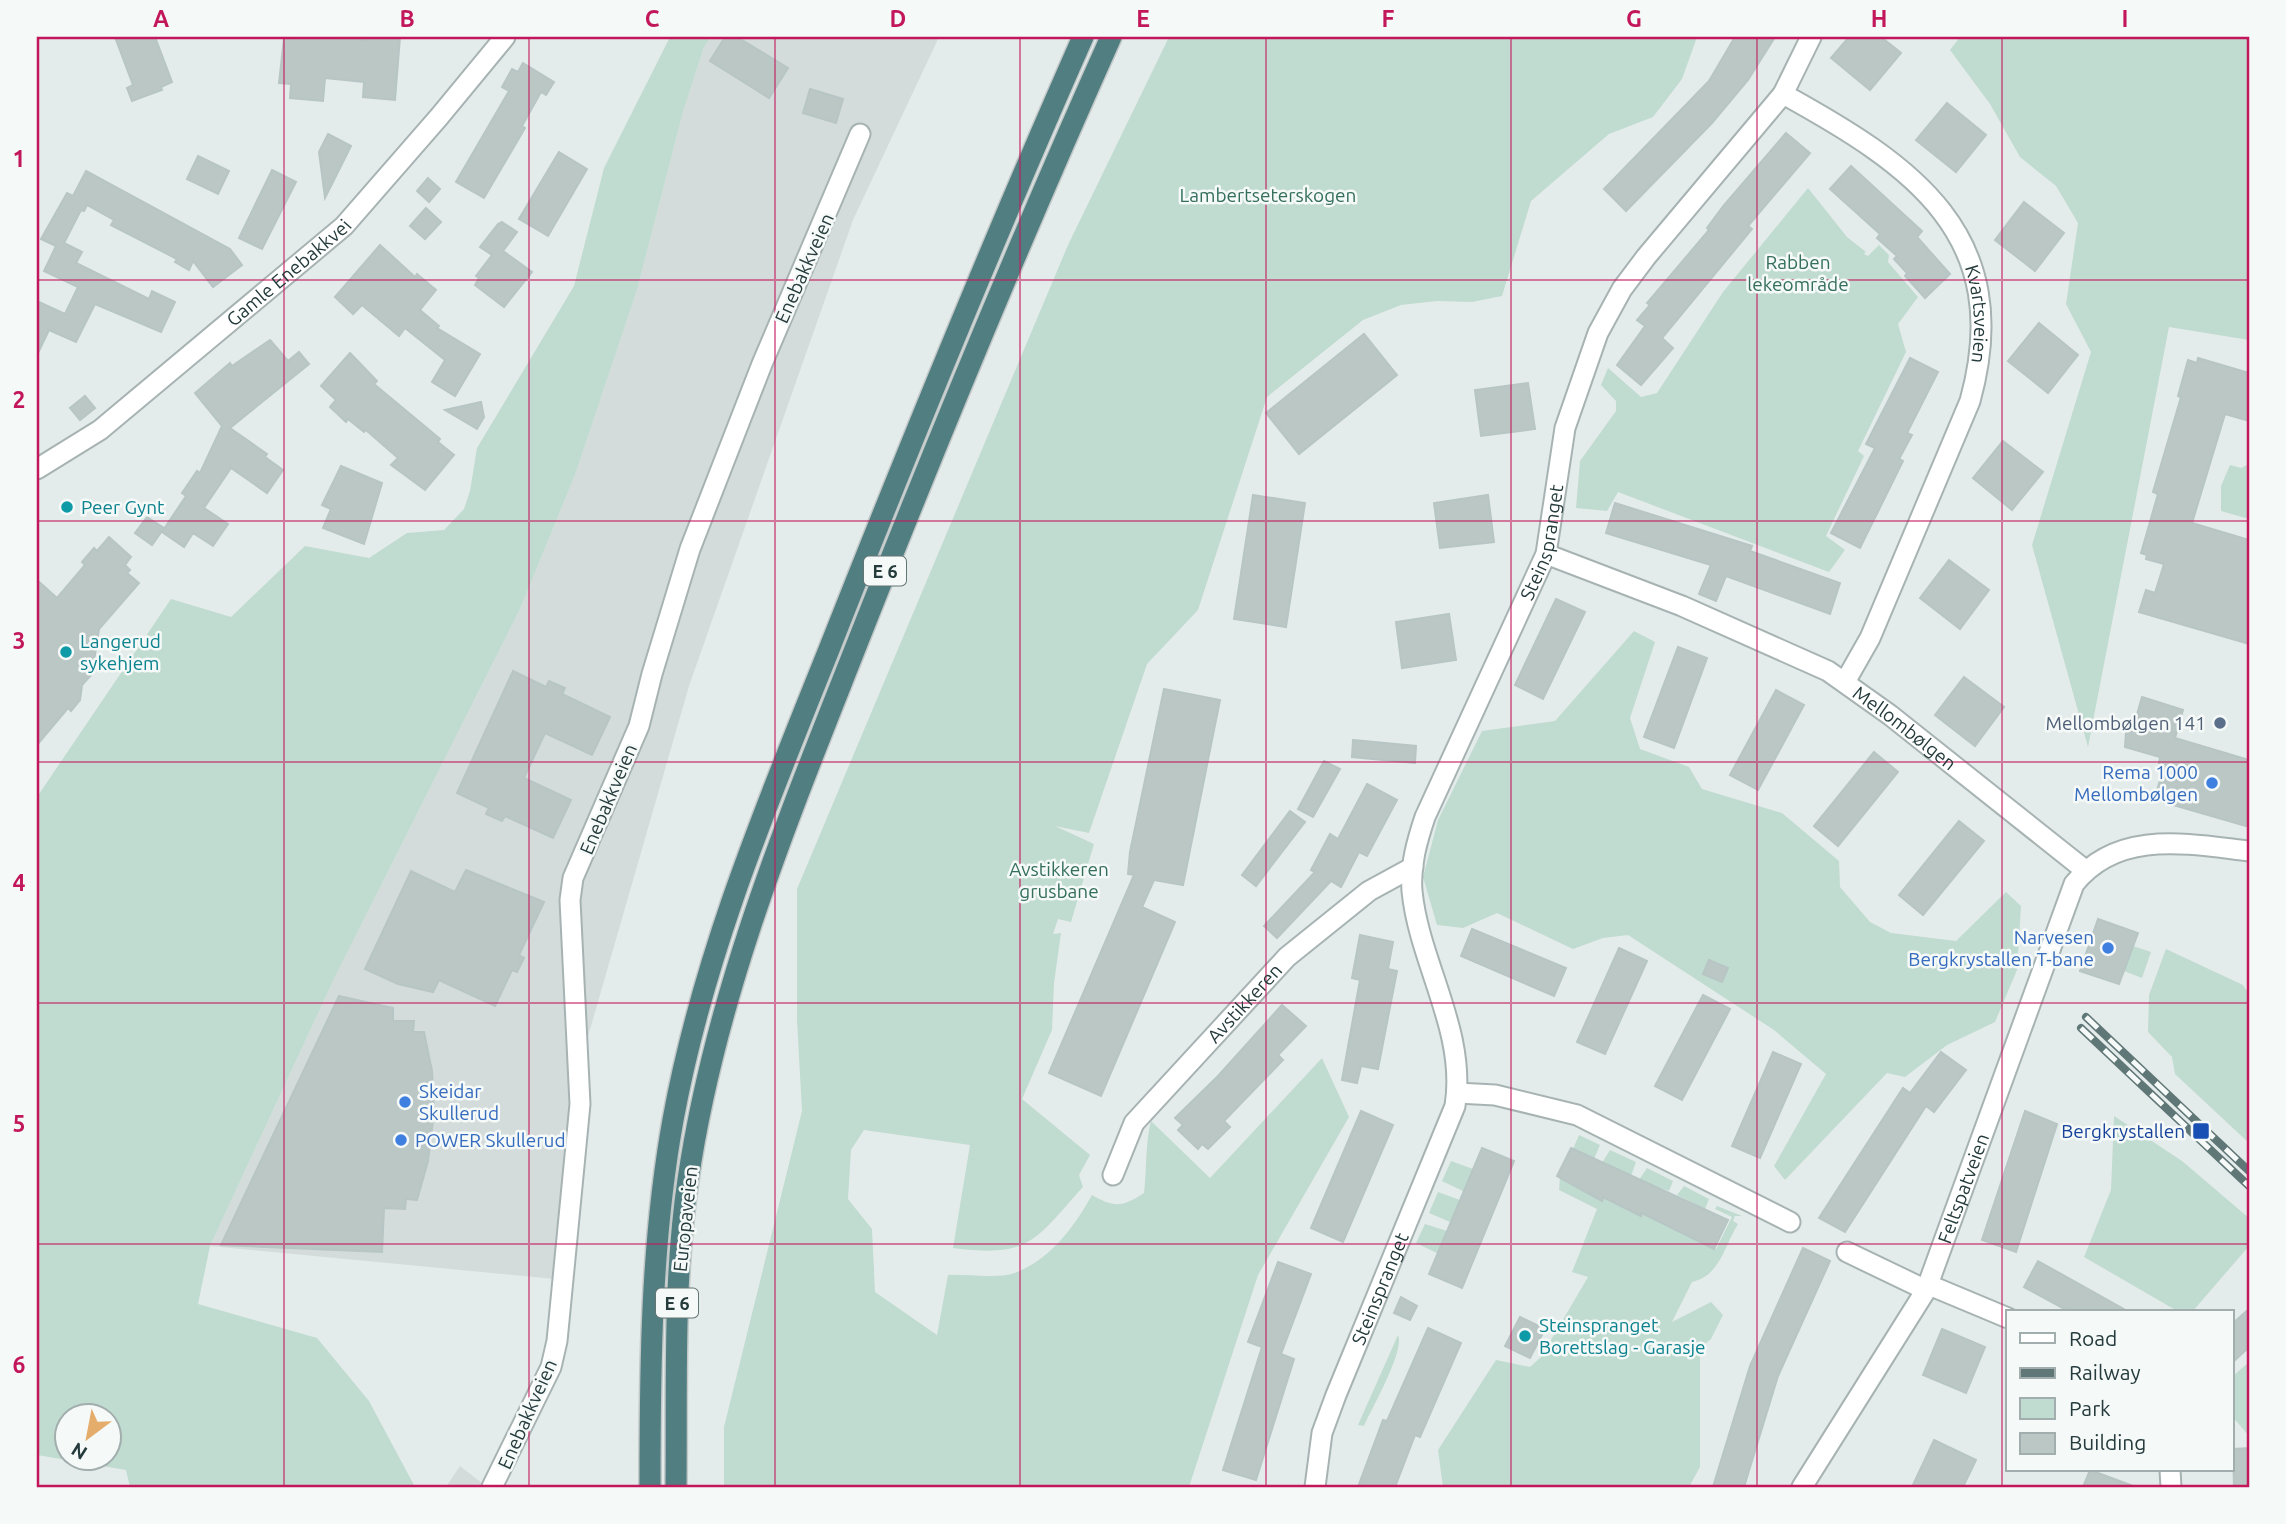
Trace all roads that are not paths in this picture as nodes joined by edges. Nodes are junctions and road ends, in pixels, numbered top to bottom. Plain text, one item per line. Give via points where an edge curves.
1 (505, 37) edge
2 (1083, 37) edge
3 (1111, 37) edge
4 (1811, 37) edge
5 (1783, 94) junction
6 (860, 134) dead end
7 (37, 469) edge
8 (1546, 554) junction
9 (1846, 682) junction
10 (2249, 851) edge
11 (1413, 867) junction
12 (2085, 870) junction
13 (1457, 1093) junction
14 (1113, 1175) dead end
15 (1790, 1222) dead end
16 (1847, 1252) dead end
17 (1927, 1287) junction
18 (2006, 1317) edge
19 (492, 1487) edge
20 (650, 1487) edge
21 (676, 1487) edge
22 (1315, 1487) edge
23 (1802, 1487) edge

1 - 7 street, Gamle Enebakkvei via 344,226 100,430
2 - 20 highway, Europaveien / E 6 via 861,566 734,892 694,1024 664,1178 651,1322
3 - 21 highway, Europaveien / E 6 via 971,360 782,836 734,970 687,1182 678,1288
4 - 5 street, Steinspranget
5 - 8 street, Steinspranget via 1646,257 1598,332 1565,428
5 - 9 street, Kvartsveien via 1896,164 1940,206 1969,258 1982,319 1980,361 1970,401 1870,638
6 - 19 street, Enebakkveien via 757,376 690,549 639,726 573,878 570,901 580,1104 557,1340 551,1367
8 - 9 street, Mellombølgen via 1760,639
8 - 11 street, Steinspranget via 1424,817
9 - 12 street, Mellombølgen
10 - 12 street via 2161,842 2123,848
11 - 13 street, Steinspranget via 1412,891 1446,1016
11 - 14 street, Avstikkeren via 1369,891 1287,957 1134,1123
12 - 17 street, Feltspatveien via 2064,905
13 - 15 street via 1495,1095 1577,1115
13 - 22 street, Steinspranget via 1431,1169 1331,1408 1322,1433
16 - 17 street
17 - 18 street
17 - 23 street, Feltspatveien

